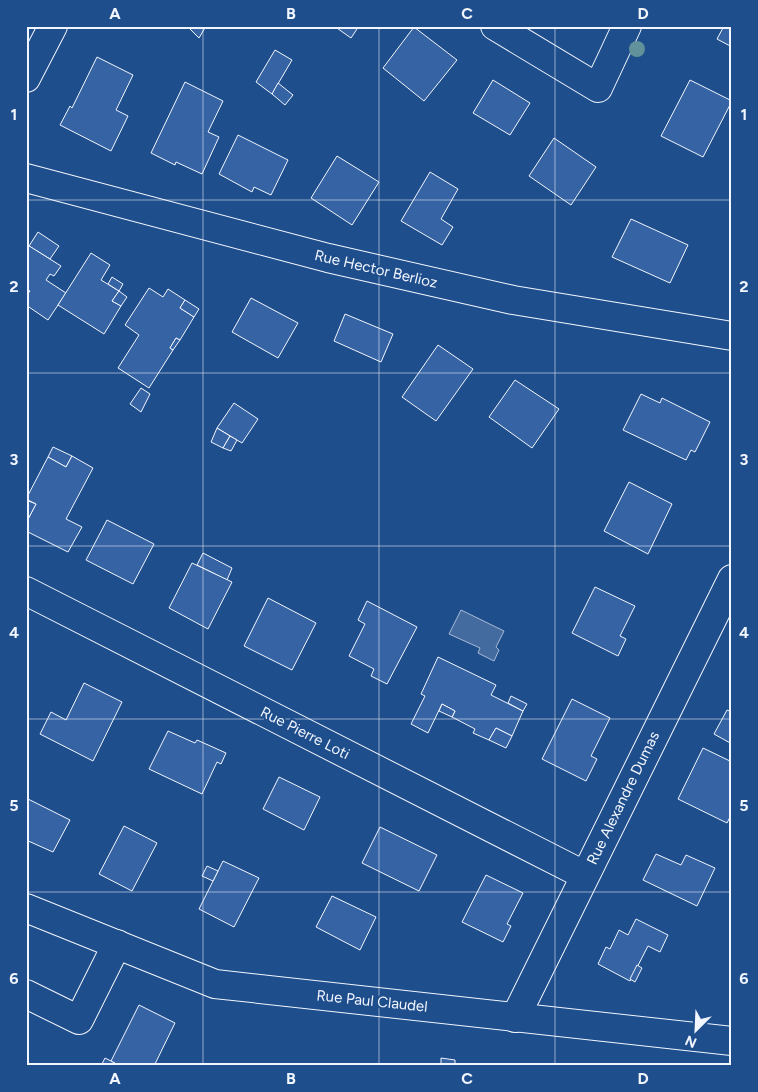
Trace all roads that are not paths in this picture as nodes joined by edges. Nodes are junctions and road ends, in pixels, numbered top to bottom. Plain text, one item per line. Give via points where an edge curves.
1 (53, 26) edge
2 (495, 26) edge
3 (627, 26) edge
4 (26, 78) edge
5 (26, 178) edge
6 (732, 336) edge
7 (732, 578) edge
8 (26, 591) edge
9 (584, 874) junction
10 (26, 908) edge
11 (117, 944) junction
12 (26, 994) edge
13 (516, 1018) junction
14 (732, 1041) edge

1 - 4 street
2 - 3 street via 598,88
5 - 6 street, Rue Hector Berlioz via 319,256 503,298
7 - 9 street, Rue Alexandre Dumas
8 - 9 street, Rue Pierre Loti
9 - 13 street, Rue Alexandre Dumas
10 - 11 street, Rue Paul Claudel
11 - 12 street via 79,1020
11 - 13 street, Rue Paul Claudel via 215,984
13 - 14 street, Rue Paul Claudel

